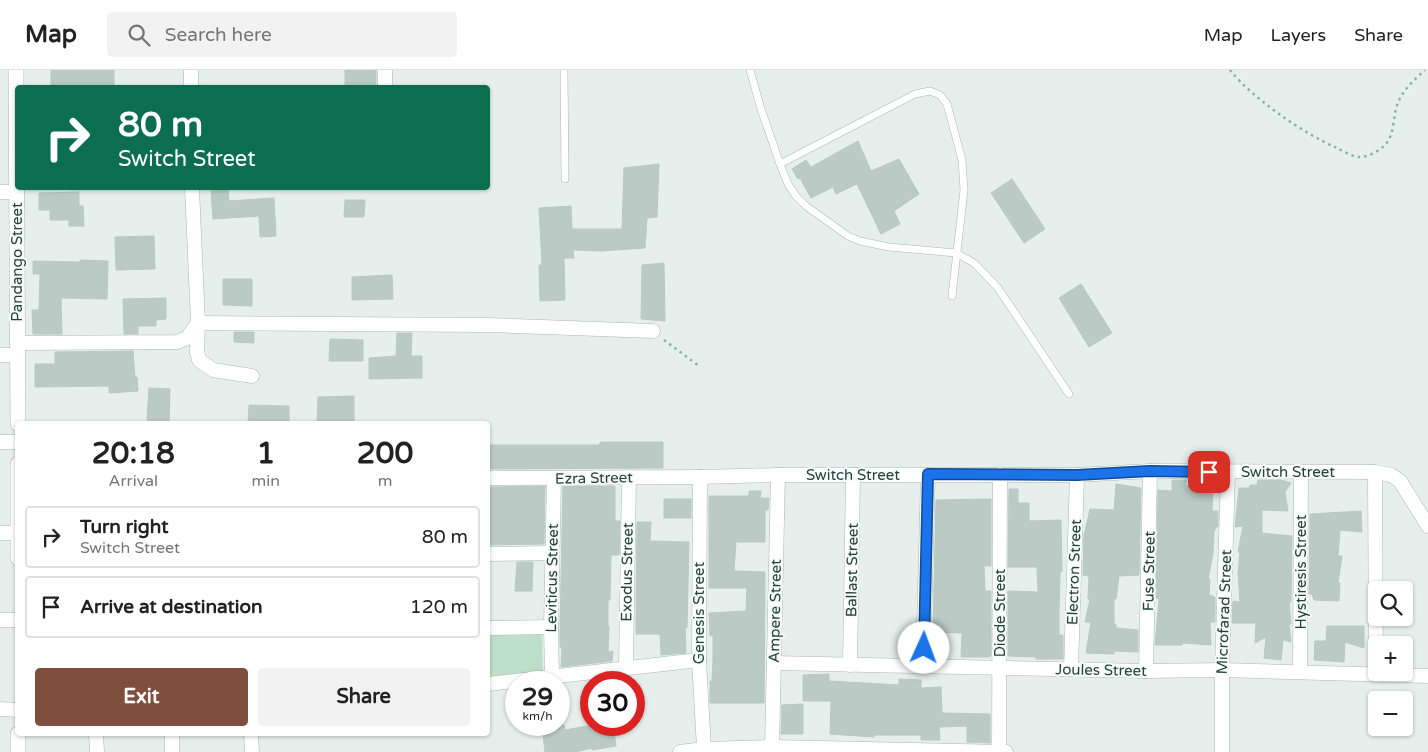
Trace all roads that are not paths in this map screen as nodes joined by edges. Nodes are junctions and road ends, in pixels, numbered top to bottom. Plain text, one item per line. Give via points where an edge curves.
1 (16, 70) edge
2 (191, 70) edge
3 (384, 70) edge
4 (564, 70) edge
5 (750, 70) edge
6 (16, 85) edge
7 (191, 85) edge
8 (385, 85) edge
9 (780, 164) junction
10 (565, 179) dead end
11 (192, 190) edge
12 (0, 192) edge
13 (16, 192) joint
14 (956, 253) junction
15 (952, 296) dead end
16 (198, 323) junction
17 (653, 331) road end
18 (17, 349) junction
19 (0, 355) edge
20 (252, 376) dead end
21 (1069, 394) dead end
22 (18, 421) edge
23 (0, 442) edge
24 (15, 442) edge
25 (1150, 471) junction
26 (1228, 472) junction
27 (1301, 472) junction
28 (1375, 472) junction
29 (778, 474) junction
30 (928, 474) junction
31 (1000, 474) junction
32 (854, 475) junction
33 (1077, 475) junction
34 (629, 477) junction
35 (700, 477) junction
36 (490, 478) edge
37 (554, 478) junction
38 (1428, 526) edge
39 (0, 533) edge
40 (15, 533) edge
41 (552, 553) junction
42 (490, 554) edge
43 (0, 620) edge
44 (15, 620) edge
45 (550, 627) junction
46 (490, 628) edge
47 (1376, 636) edge
48 (699, 660) junction
49 (774, 663) junction
50 (850, 665) junction
51 (626, 667) junction
52 (923, 667) junction
53 (1000, 668) junction
54 (1071, 669) junction
55 (1222, 670) junction
56 (552, 671) edge
57 (1146, 671) junction
58 (1300, 672) junction
59 (1368, 674) edge
60 (570, 675) edge
61 (1413, 675) edge
62 (1428, 676) edge
63 (505, 682) edge
64 (490, 684) edge
65 (0, 710) edge
66 (15, 710) edge
67 (18, 736) edge
68 (96, 736) edge
69 (172, 736) edge
70 (251, 736) edge
71 (772, 747) junction
72 (704, 749) junction
73 (18, 752) edge
74 (96, 752) edge
75 (172, 752) edge
76 (252, 752) edge
77 (680, 752) edge
78 (998, 752) edge
79 (1006, 752) edge
80 (1222, 752) edge

1 - 6 street, Pandango Street
2 - 7 street
3 - 8 street
4 - 10 lane
5 - 9 lane
9 - 14 lane via 796,196 848,236 876,244
9 - 14 lane via 915,94 930,91 940,95 947,104 962,160 964,190
11 - 16 street
12 - 13 street
13 - 18 street, Pandango Street
14 - 15 lane
14 - 21 lane via 974,263 998,288
16 - 17 street via 487,325
16 - 18 street via 187,338 176,342
16 - 20 street via 199,360 213,370
18 - 19 street
18 - 22 street, Pandango Street
23 - 24 street
25 - 26 street, Switch Street
25 - 33 street, Switch Street
25 - 57 street, Fuse Street
26 - 27 street, Switch Street
26 - 55 street, Microfarad Street
27 - 28 street, Switch Street
27 - 58 street, Hystiresis Street
28 - 38 street, Switch Street via 1391,474 1400,481
28 - 47 street
29 - 32 street, Switch Street
29 - 35 street, Switch Street
29 - 49 street, Ampere Street
30 - 31 street, Switch Street
30 - 32 street, Switch Street
30 - 52 street
31 - 33 street, Switch Street
31 - 53 street, Diode Street
32 - 50 street, Ballast Street
33 - 54 street, Electron Street
34 - 35 street, Ezra Street
34 - 37 street, Ezra Street
34 - 51 street, Exodus Street
35 - 48 street, Genesis Street
36 - 37 street, Ezra Street
37 - 41 street, Leviticus Street
39 - 40 street
41 - 42 street
41 - 45 street, Leviticus Street
43 - 44 street
45 - 46 street
45 - 56 street, Leviticus Street
48 - 51 street
48 - 72 street, Genesis Street
49 - 50 street, Joules Street
49 - 71 street, Ampere Street
50 - 52 street, Joules Street
51 - 60 street
52 - 53 street, Joules Street
53 - 54 street, Joules Street
53 - 78 street, Diode Street
54 - 57 street, Joules Street
55 - 57 street, Joules Street
55 - 58 street, Joules Street
55 - 80 street, Microfarad Street
58 - 59 street, Joules Street
61 - 62 street, Joules Street
63 - 64 street
65 - 66 street
67 - 73 street
68 - 74 street
69 - 75 street
70 - 76 street
71 - 72 street
71 - 78 street
72 - 77 street
78 - 79 street

